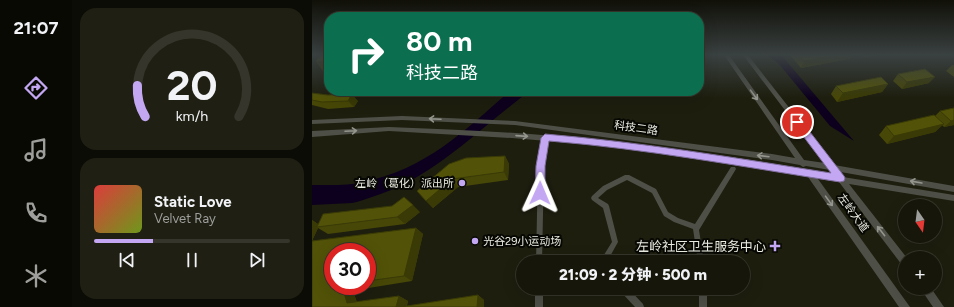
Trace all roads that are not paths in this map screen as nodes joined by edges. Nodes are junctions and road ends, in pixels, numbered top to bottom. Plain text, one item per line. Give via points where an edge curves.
1 (736, 69) edge
2 (756, 69) edge
3 (312, 122) edge
4 (312, 134) edge
5 (545, 138) junction
6 (802, 162) junction
7 (832, 168) junction
8 (733, 169) dead end
9 (810, 174) junction
10 (840, 178) junction
11 (954, 189) edge
12 (954, 198) edge
13 (697, 228) junction
14 (898, 253) edge
15 (539, 255) edge
16 (607, 255) edge
17 (700, 255) edge
18 (539, 295) edge
19 (629, 295) edge
20 (703, 295) edge
21 (930, 295) edge
22 (539, 307) edge
23 (640, 307) edge
24 (703, 307) edge
25 (905, 307) edge
26 (939, 307) edge

1 -> 6 street, 左岭大道
2 - 7 street, 左岭大道
6 -> 3 street, 科技二路 via 522,124 402,118
4 -> 5 street, 科技二路 via 389,129
5 - 9 street, 科技二路 via 670,151
5 - 15 street via 540,166
6 - 7 street, 科技二路
6 - 9 street, 左岭大道
7 - 10 street, 左岭大道
11 -> 7 street, 科技二路
8 - 13 street
9 - 10 street, 科技二路
9 -> 25 street, 左岭大道
10 - 12 street, 科技二路
14 -> 10 street, 左岭大道
13 - 16 street via 666,214 654,191 627,177 605,188 594,198 606,206 615,242
13 - 17 street
18 - 22 street
19 - 23 street
20 - 24 street
21 - 26 street

